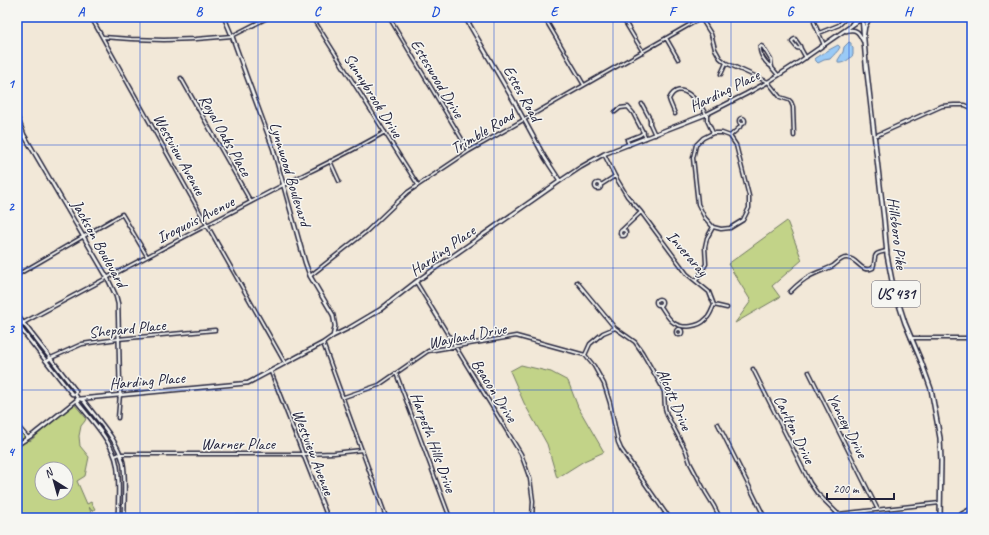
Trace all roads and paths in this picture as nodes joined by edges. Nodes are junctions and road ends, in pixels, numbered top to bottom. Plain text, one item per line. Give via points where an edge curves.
1 (91, 17) edge
2 (224, 17) edge
3 (269, 17) edge
4 (312, 17) edge
5 (389, 17) edge
6 (466, 17) edge
7 (544, 17) edge
8 (622, 17) edge
9 (701, 17) edge
10 (847, 17) edge
11 (857, 17) edge
12 (863, 17) edge
13 (870, 17) edge
14 (969, 17) edge
15 (971, 20) edge
16 (814, 22) dead end
17 (850, 27) junction
18 (843, 32) junction
19 (819, 33) junction
20 (103, 36) junction
21 (232, 36) junction
22 (864, 36) junction
23 (666, 38) junction
24 (864, 43) junction
25 (824, 45) junction
26 (800, 49) junction
27 (643, 52) junction
28 (806, 58) junction
29 (678, 59) dead end
30 (726, 63) junction
31 (772, 67) junction
32 (721, 74) dead end
33 (778, 76) junction
34 (181, 78) dead end
35 (768, 82) junction
36 (584, 85) junction
37 (642, 104) dead end
38 (972, 108) edge
39 (615, 112) dead end
40 (675, 114) dead end
41 (706, 114) junction
42 (17, 116) edge
43 (524, 120) junction
44 (741, 124) dead end
45 (385, 132) junction
46 (644, 132) junction
47 (713, 133) junction
48 (24, 135) junction
49 (654, 135) junction
50 (730, 136) junction
51 (794, 136) dead end
52 (875, 136) junction
53 (646, 138) junction
54 (629, 144) junction
55 (17, 146) edge
56 (469, 151) junction
57 (604, 154) junction
58 (330, 161) junction
59 (615, 176) junction
60 (338, 181) dead end
61 (560, 181) junction
62 (283, 185) junction
63 (418, 185) junction
64 (601, 185) dead end
65 (250, 202) junction
66 (641, 212) junction
67 (207, 225) junction
68 (713, 227) junction
69 (622, 230) dead end
70 (83, 236) junction
71 (887, 251) junction
72 (147, 256) junction
73 (17, 275) edge
74 (310, 276) junction
75 (107, 278) junction
76 (696, 281) junction
77 (416, 282) junction
78 (577, 282) dead end
79 (790, 292) dead end
80 (660, 305) dead end
81 (714, 305) junction
82 (727, 308) dead end
83 (17, 315) edge
84 (23, 323) junction
85 (681, 325) junction
86 (18, 326) edge
87 (615, 328) junction
88 (680, 329) dead end
89 (215, 330) dead end
90 (333, 336) junction
91 (910, 338) junction
92 (972, 338) edge
93 (118, 339) junction
94 (324, 343) junction
95 (455, 347) junction
96 (585, 356) junction
97 (51, 358) junction
98 (46, 361) junction
99 (285, 364) junction
100 (753, 369) dead end
101 (271, 372) junction
102 (809, 372) dead end
103 (396, 373) junction
104 (75, 394) junction
105 (120, 394) junction
106 (344, 397) junction
107 (78, 399) junction
108 (118, 418) dead end
109 (718, 424) dead end
110 (17, 425) edge
111 (28, 438) junction
112 (17, 445) edge
113 (362, 450) junction
114 (120, 454) junction
115 (304, 454) junction
116 (115, 456) junction
117 (940, 503) junction
118 (972, 508) edge
119 (878, 510) junction
120 (667, 514) junction
121 (838, 514) junction
122 (275, 517) edge
123 (328, 517) edge
124 (118, 518) edge
125 (125, 518) edge
126 (137, 518) edge
127 (241, 518) edge
128 (386, 518) edge
129 (450, 518) edge
130 (532, 518) edge
131 (658, 518) edge
132 (669, 518) edge
133 (720, 518) edge
134 (765, 518) edge
135 (830, 518) edge
136 (940, 518) edge
137 (954, 518) edge

1 - 20 street, Westview Avenue
2 - 21 main road, Lynnwood Boulevard
3 - 21 street
4 - 45 street, Sunnybrook Drive
5 - 56 street, Esteswood Drive
6 - 43 main road, Estes Road
7 - 36 street
8 - 27 street
9 - 23 street, Trimble Road
9 - 30 street via 711,34 717,54
10 - 19 street via 839,25
11 - 17 main road
12 - 17 main road, Harding Place
12 - 22 main road, Hillsboro Pike / US 431
13 - 22 main road
14 - 15 street
16 - 19 street
17 - 18 main road, Harding Place
18 - 24 main road via 857,32
18 - 25 main road, Harding Place
19 - 25 street
20 - 21 street via 164,40
20 - 67 street, Westview Avenue
21 - 62 main road, Lynnwood Boulevard via 273,147
22 - 24 main road, Hillsboro Pike / US 431
23 - 27 street, Trimble Road
23 - 29 street
24 - 52 main road, Hillsboro Pike / US 431
25 - 28 main road, Harding Place
26 - 26 street via 800,46 794,39 792,42
26 - 28 street
27 - 36 street, Trimble Road
28 - 33 main road, Harding Place
30 - 32 street
30 - 35 street
31 - 31 street via 761,54 761,46 771,60
31 - 33 street
33 - 35 main road, Harding Place
34 - 65 street, Royal Oaks Place
35 - 41 main road, Harding Place
35 - 51 street via 780,97 791,102
36 - 43 street, Trimble Road
37 - 49 street via 650,119
38 - 52 street via 954,104 942,106
39 - 46 street via 628,107
40 - 41 street via 669,99 675,91 680,90 687,92 700,104
41 - 47 street
41 - 49 main road, Harding Place
42 - 48 main road, Jackson Boulevard
43 - 56 street, Trimble Road
43 - 61 main road, Estes Road
44 - 50 street
45 - 58 street, Iroquois Avenue
45 - 63 street, Sunnybrook Drive
46 - 53 street
46 - 54 street via 627,140
47 - 50 street
47 - 68 street via 696,145 693,158 698,204
48 - 55 street
48 - 70 main road, Jackson Boulevard
49 - 53 main road, Harding Place
50 - 68 street via 736,145 749,196 749,208 743,220 730,228
52 - 71 main road, Hillsboro Pike / US 431
53 - 54 main road, Harding Place
54 - 57 main road, Harding Place
56 - 63 street, Trimble Road
57 - 59 street, Inveraray
57 - 61 main road, Harding Place
58 - 60 street
58 - 62 street, Iroquois Avenue
59 - 64 street
59 - 66 street, Inveraray via 626,196
61 - 77 main road, Harding Place
62 - 65 street, Iroquois Avenue
62 - 74 main road, Lynnwood Boulevard
63 - 74 street, Trimble Road via 358,239
65 - 67 street, Iroquois Avenue
66 - 69 street
66 - 76 street, Inveraray via 687,274
67 - 72 street, Iroquois Avenue
67 - 99 street, Westview Avenue
68 - 76 street via 705,247 706,264
70 - 72 street via 122,214
70 - 73 street
70 - 75 main road, Jackson Boulevard
71 - 79 street via 876,255 875,264 870,270 866,270 852,259 844,258 804,279
71 - 91 main road, Hillsboro Pike / US 431 via 893,286
72 - 75 street, Iroquois Avenue
74 - 90 main road, Lynnwood Boulevard via 333,315
75 - 84 street, Iroquois Avenue
75 - 93 main road, Jackson Boulevard via 118,304
76 - 81 street, Inveraray via 709,292
77 - 90 main road, Harding Place via 381,308
77 - 95 street, Beacon Drive
78 - 87 street, Alcott Drive
80 - 85 street via 670,320
81 - 82 street
81 - 85 street via 707,319 696,325
83 - 84 main road
84 - 86 street, Iroquois Avenue
84 - 97 main road
85 - 88 street
86 - 98 main road
87 - 96 street via 602,333 590,344
87 - 133 street, Alcott Drive via 636,344 664,392 667,415
89 - 93 street, Shepard Place
90 - 94 main road, Harding Place
91 - 92 street
91 - 117 main road, Hillsboro Pike / US 431 via 931,390 940,438
93 - 97 street, Shepard Place via 82,344
93 - 105 main road, Jackson Boulevard
94 - 99 main road, Harding Place
94 - 106 street
95 - 96 street, Wayland Drive via 516,336
95 - 103 street, Wayland Drive via 428,351
95 - 130 street, Beacon Drive via 521,454 530,480
96 - 120 street via 604,384 621,449
97 - 98 street, Shepard Place
97 - 104 main road via 76,391
98 - 104 main road via 72,394
99 - 101 main road, Harding Place
100 - 121 street, Carlton Drive via 810,483
101 - 105 main road, Harding Place via 248,383
101 - 115 street, Westview Avenue
102 - 119 street, Yancey Drive
103 - 106 street, Wayland Drive via 379,385
103 - 129 street, Harpeth Hills Drive
104 - 107 main road
105 - 107 main road, Harding Place
105 - 108 street, Jackson Boulevard
106 - 113 street
107 - 111 main road
107 - 114 main road via 82,400 109,434
107 - 116 main road via 78,403
109 - 134 street
110 - 111 street
111 - 112 main road
113 - 115 street, Warner Place
113 - 128 street
114 - 115 street, Warner Place
114 - 116 street, Warner Place
114 - 125 main road via 124,472
115 - 123 street, Westview Avenue
116 - 124 main road via 119,477
117 - 119 street
117 - 136 main road, Hillsboro Pike / US 431
118 - 137 street
119 - 121 street
120 - 131 street
120 - 132 street
121 - 135 street
122 - 123 street
122 - 127 street
123 - 128 street
124 - 125 street
126 - 127 street

